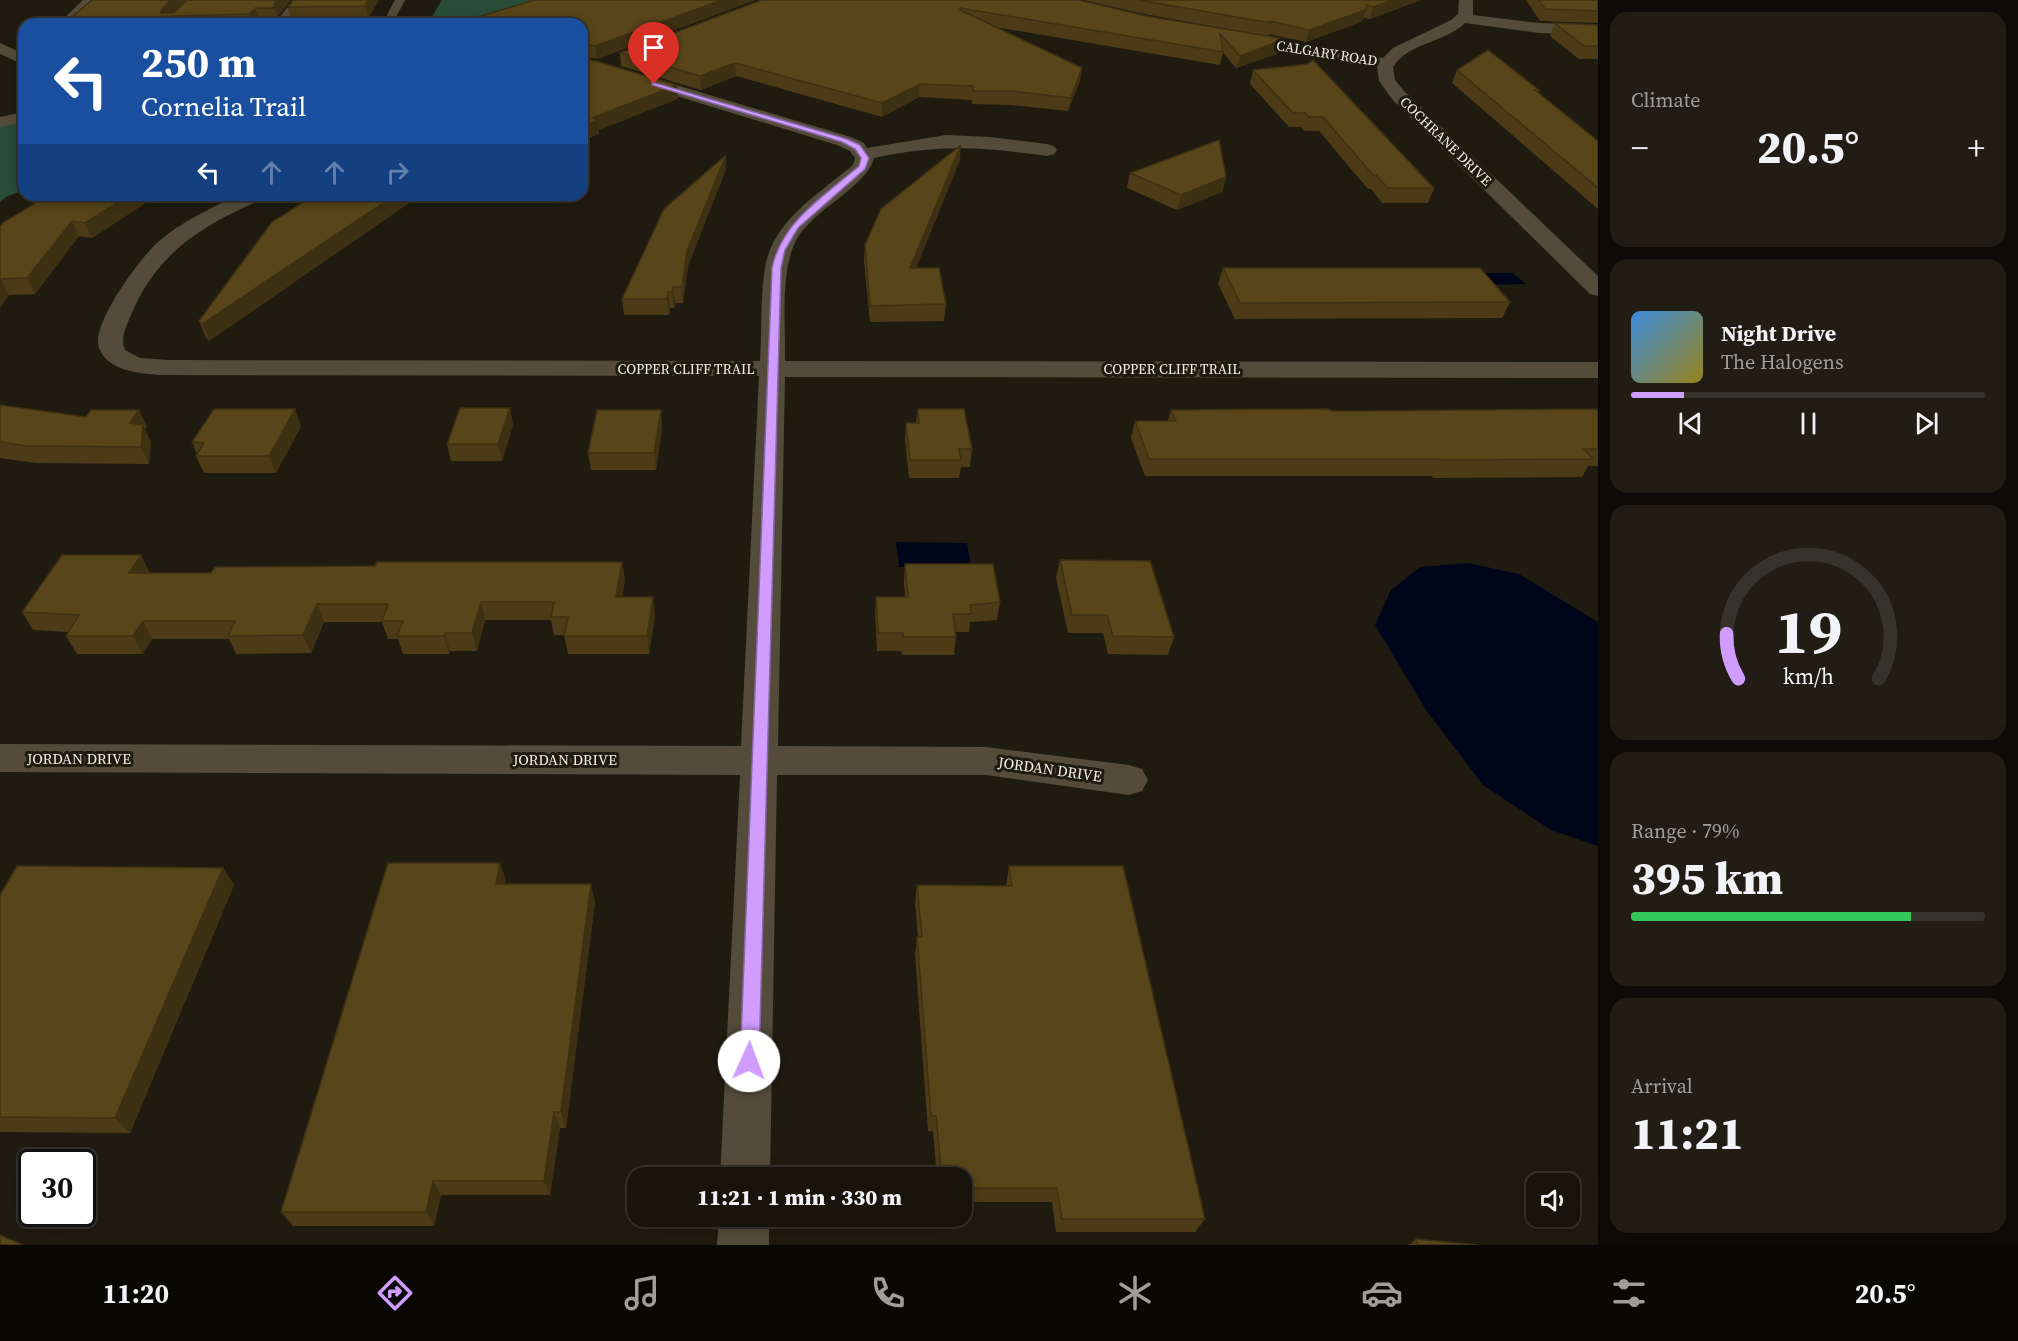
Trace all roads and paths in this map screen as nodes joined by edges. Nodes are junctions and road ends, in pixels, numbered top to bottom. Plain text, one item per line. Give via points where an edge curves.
1 (90, 0) edge
2 (298, 0) edge
3 (400, 0) edge
4 (1464, 9) edge
5 (392, 15) dead end
6 (69, 18) edge
7 (284, 18) dead end
8 (1598, 30) edge
9 (1221, 35) edge
10 (0, 48) edge
11 (18, 57) edge
12 (1386, 63) junction
13 (595, 65) edge
14 (18, 118) edge
15 (0, 122) edge
16 (1047, 150) dead end
17 (864, 154) junction
18 (243, 201) edge
19 (1598, 289) edge
20 (772, 369) junction
21 (1598, 370) edge
22 (0, 758) edge
23 (759, 759) junction
24 (1129, 780) dead end
25 (745, 1167) edge
26 (744, 1227) edge
27 (743, 1245) edge

1 - 6 lane
2 - 7 lane
3 - 5 lane
4 - 8 street via 1547,29
4 - 12 street via 1443,33 1399,51
9 - 12 street, CALGARY ROAD
10 - 11 street
12 - 19 street, COCHRANE DRIVE via 1384,74 1391,88
13 - 17 street via 844,141
14 - 15 street
16 - 17 street via 949,141
17 - 20 street via 866,161 862,167 798,222 780,250
18 - 20 street, COPPER CLIFF TRAIL via 186,231 145,268 128,295 110,338 115,354 142,366 178,368
20 - 21 street, COPPER CLIFF TRAIL
20 - 23 street
22 - 23 street, JORDAN DRIVE
23 - 24 street, JORDAN DRIVE via 1001,761
23 - 25 street
26 - 27 street

